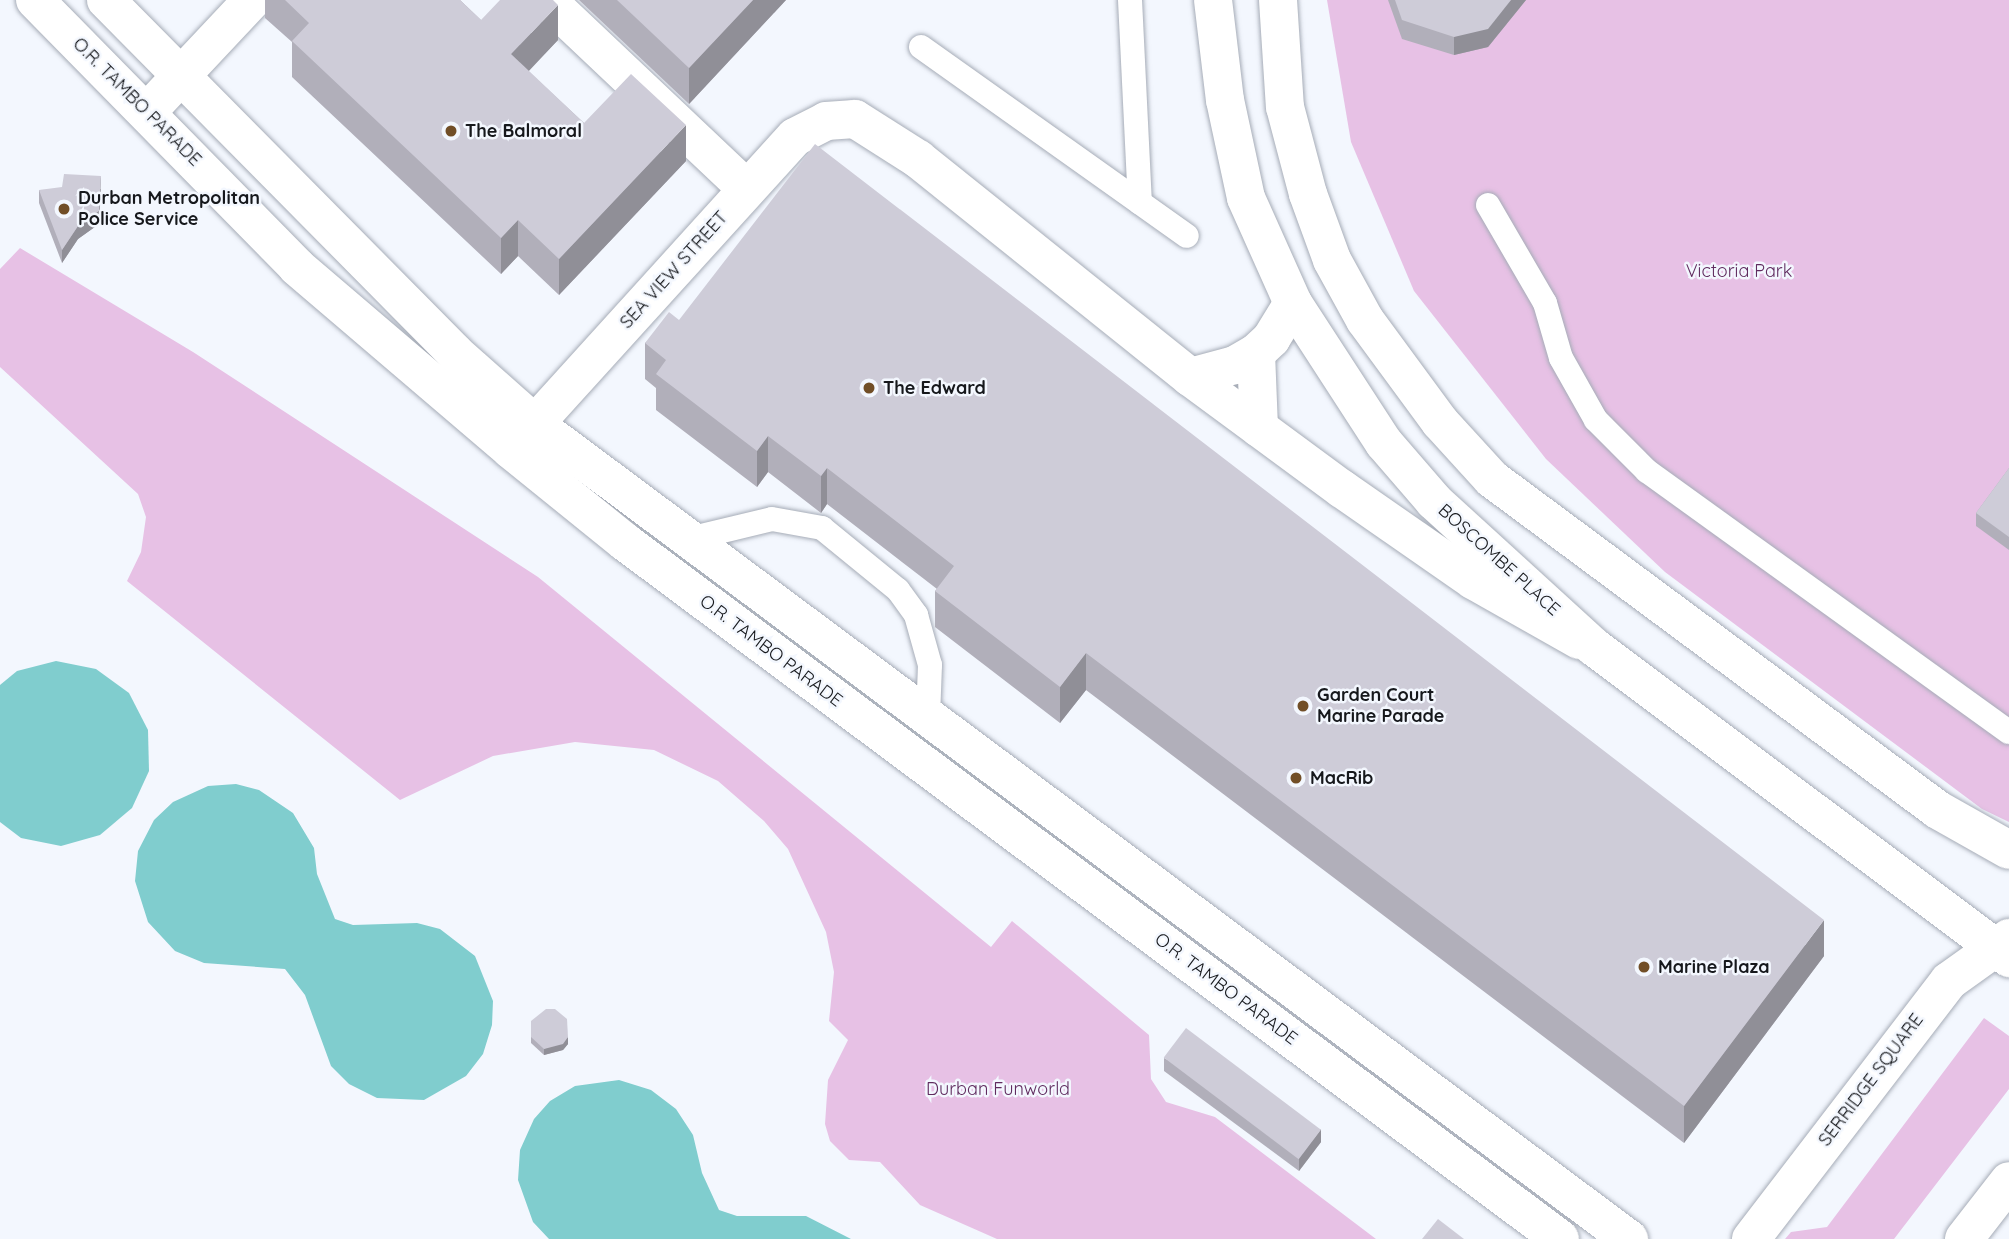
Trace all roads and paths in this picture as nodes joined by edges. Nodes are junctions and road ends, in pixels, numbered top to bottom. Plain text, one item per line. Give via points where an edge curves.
1 (35, 0) edge
2 (106, 0) edge
3 (252, 0) edge
4 (547, 0) edge
5 (1130, 0) edge
6 (1213, 0) edge
7 (1278, 0) edge
8 (921, 47) dead end
9 (182, 75) junction
10 (147, 112) junction
11 (746, 188) junction
12 (1140, 203) junction
13 (1488, 205) dead end
14 (1187, 236) dead end
15 (1293, 303) junction
16 (1255, 353) junction
17 (1190, 377) junction
18 (1259, 428) junction
19 (523, 437) junction
20 (689, 538) junction
21 (1594, 647) junction
22 (928, 718) junction
23 (2009, 732) edge
24 (2009, 850) edge
25 (2005, 948) edge
26 (2009, 1181) edge
27 (1560, 1239) edge
28 (1629, 1239) edge
29 (1751, 1239) edge
30 (1964, 1239) edge

1 - 10 street, O.R. TAMBO PARADE
2 - 9 street, O.R. TAMBO PARADE
3 - 9 street
4 - 11 street
5 - 12 lane
6 - 15 street, BOSCOMBE PLACE via 1225,100 1246,198
7 - 24 street via 1285,107 1308,194 1332,260 1365,320 1440,422 1492,479 1938,810
8 - 12 lane
9 - 10 street
9 - 19 street, O.R. TAMBO PARADE via 244,144 454,353
10 - 19 street, O.R. TAMBO PARADE via 297,267
11 - 17 street, SEA VIEW STREET via 796,136 826,121 855,119 918,159
11 - 19 street, SEA VIEW STREET
12 - 14 lane
13 - 23 lane via 1545,303 1573,385 1604,429 1647,471
15 - 16 street via 1271,339
15 - 21 street, BOSCOMBE PLACE via 1384,443 1426,492
16 - 17 street via 1234,365
16 - 18 street
17 - 18 street
18 - 21 street via 1473,580 1532,617
19 - 20 street, O.R. TAMBO PARADE
19 - 27 street, O.R. TAMBO PARADE via 635,550
20 - 22 street, O.R. TAMBO PARADE
20 - 22 lane via 772,519 822,528 898,590 916,615 930,665
21 - 25 street, BOSCOMBE PLACE
22 - 28 street, O.R. TAMBO PARADE
25 - 29 street, SERRIDGE SQUARE via 1949,981
26 - 30 street

